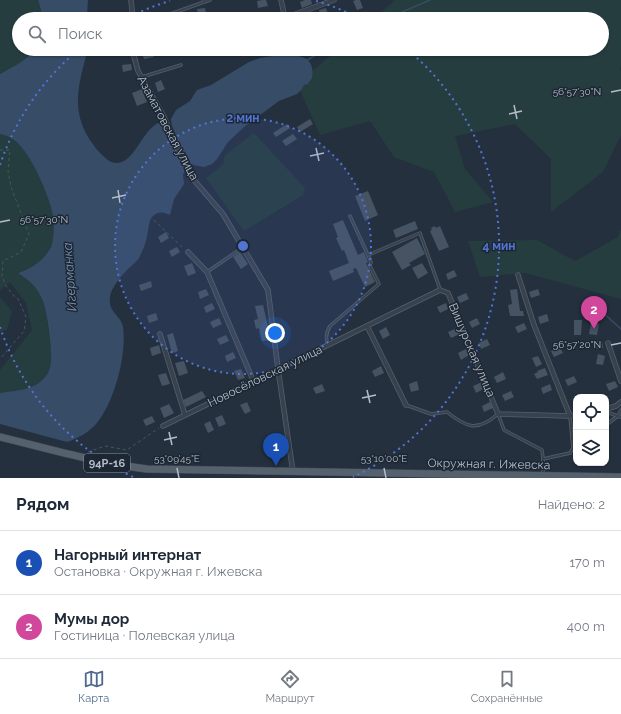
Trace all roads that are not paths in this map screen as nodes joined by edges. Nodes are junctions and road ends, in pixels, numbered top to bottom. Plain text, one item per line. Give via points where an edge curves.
1 (131, 0) edge
2 (210, 0) edge
3 (280, 0) edge
4 (334, 0) edge
5 (204, 1) edge
6 (132, 12) edge
7 (175, 12) edge
8 (283, 12) edge
9 (301, 12) edge
10 (134, 56) edge
11 (180, 65) dead end
12 (142, 77) junction
13 (350, 216) dead end
14 (242, 248) junction
15 (188, 252) road end
16 (368, 255) junction
17 (207, 272) junction
18 (518, 275) dead end
19 (440, 290) junction
20 (368, 326) junction
21 (160, 334) dead end
22 (608, 343) dead end
23 (328, 345) junction
24 (278, 369) junction
25 (253, 380) junction
26 (621, 381) edge
27 (621, 402) edge
28 (406, 405) joint
29 (609, 408) edge
30 (621, 410) edge
31 (609, 413) edge
32 (185, 414) junction
33 (498, 414) junction
34 (570, 416) junction
35 (573, 416) edge
36 (620, 416) edge
37 (609, 422) edge
38 (163, 426) road end
39 (0, 437) edge
40 (573, 448) joint
41 (543, 459) junction
42 (293, 472) junction
43 (543, 476) junction
44 (621, 477) edge

1 - 6 street
2 - 5 lane
3 - 8 street
4 - 9 street
5 - 7 lane
10 - 12 street, Азаматовская улица
11 - 12 lane
12 - 14 street, Азаматовская улица via 193,179 223,214
13 - 16 lane
14 - 17 lane
14 - 24 street, Азаматовская улица via 268,290
15 - 17 street
16 - 19 lane via 420,233
16 - 23 lane via 378,284 330,326 327,331
17 - 25 street
18 - 34 street via 534,325
19 - 20 street, Новосёловская улица
19 - 33 street, Вишурская улица via 448,293
20 - 23 street, Новосёловская улица
20 - 28 street
21 - 32 street
22 - 26 street
23 - 24 street, Новосёловская улица
24 - 25 street, Новосёловская улица
24 - 42 street, Азаматовская улица
25 - 32 street, Новосёловская улица
27 - 29 street
28 - 33 lane via 431,414 447,412 460,423 474,426 489,422
30 - 36 lane
31 - 36 lane
32 - 38 street, Новосёловская улица
33 - 34 street
33 - 41 lane via 504,430 542,450
34 - 35 street
34 - 40 lane
36 - 37 lane
39 - 42 main road, Окружная г. Ижевска / 94Р-16 via 119,466 147,469
40 - 41 lane via 570,453
41 - 43 lane
42 - 43 main road, Окружная г. Ижевска / 94Р-16
43 - 44 main road, Окружная г. Ижевска / 94Р-16

